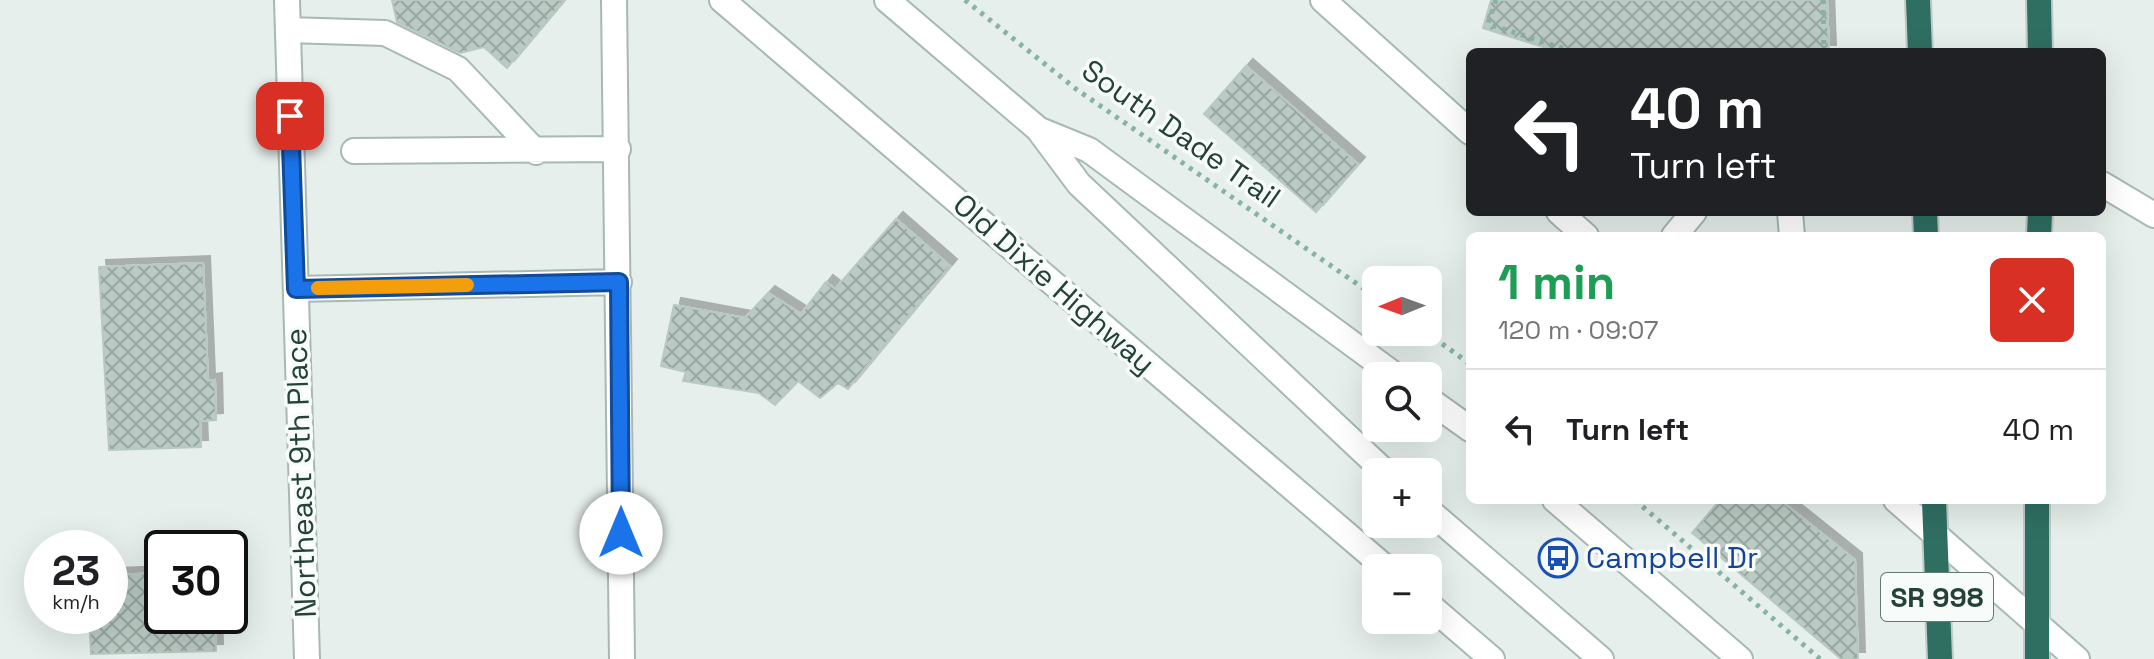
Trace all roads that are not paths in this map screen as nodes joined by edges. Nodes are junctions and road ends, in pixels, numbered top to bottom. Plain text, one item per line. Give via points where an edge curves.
1 (287, 0) edge
2 (614, 0) edge
3 (722, 0) edge
4 (887, 0) edge
5 (1323, 0) edge
6 (1918, 0) edge
7 (2039, 0) edge
8 (288, 30) junction
9 (1920, 48) edge
10 (2040, 48) edge
11 (1466, 128) edge
12 (1038, 129) junction
13 (618, 149) junction
14 (354, 151) dead end
15 (536, 152) junction
16 (2106, 186) edge
17 (2154, 215) edge
18 (1564, 216) edge
19 (1691, 216) edge
20 (1582, 232) edge
21 (1677, 232) edge
22 (619, 282) junction
23 (296, 289) junction
24 (1377, 362) edge
25 (1442, 409) edge
26 (1466, 426) edge
27 (1370, 458) edge
28 (1560, 504) edge
29 (1901, 504) edge
30 (1934, 504) edge
31 (2037, 504) edge
32 (1442, 522) edge
33 (1935, 534) junction
34 (1370, 554) edge
35 (1442, 617) edge
36 (2036, 622) junction
37 (1486, 657) edge
38 (307, 659) edge
39 (622, 659) edge
40 (1601, 659) edge
41 (1740, 659) edge
42 (1940, 659) edge
43 (2037, 659) edge
44 (2077, 659) edge

1 - 8 street, Northeast 9th Place
2 - 13 street
3 - 34 street, Old Dixie Highway
4 - 12 street
5 - 11 street
6 - 9 highway
7 - 10 highway
8 - 15 street via 385,33 446,63 458,69
8 - 23 street, Northeast 9th Place
12 - 24 street via 1089,150
12 - 27 street via 1079,184
13 - 15 street
13 - 22 street
14 - 15 street
16 - 17 street
18 - 20 street
19 - 21 street
22 - 23 street
22 - 39 street
23 - 38 street, Northeast 9th Place
25 - 26 street
28 - 41 street
29 - 33 street
30 - 33 highway, SR 998
31 - 36 highway, SR 998
32 - 40 street
33 - 36 street
33 - 42 highway, SR 998
35 - 37 street
36 - 43 highway, SR 998
36 - 44 street

